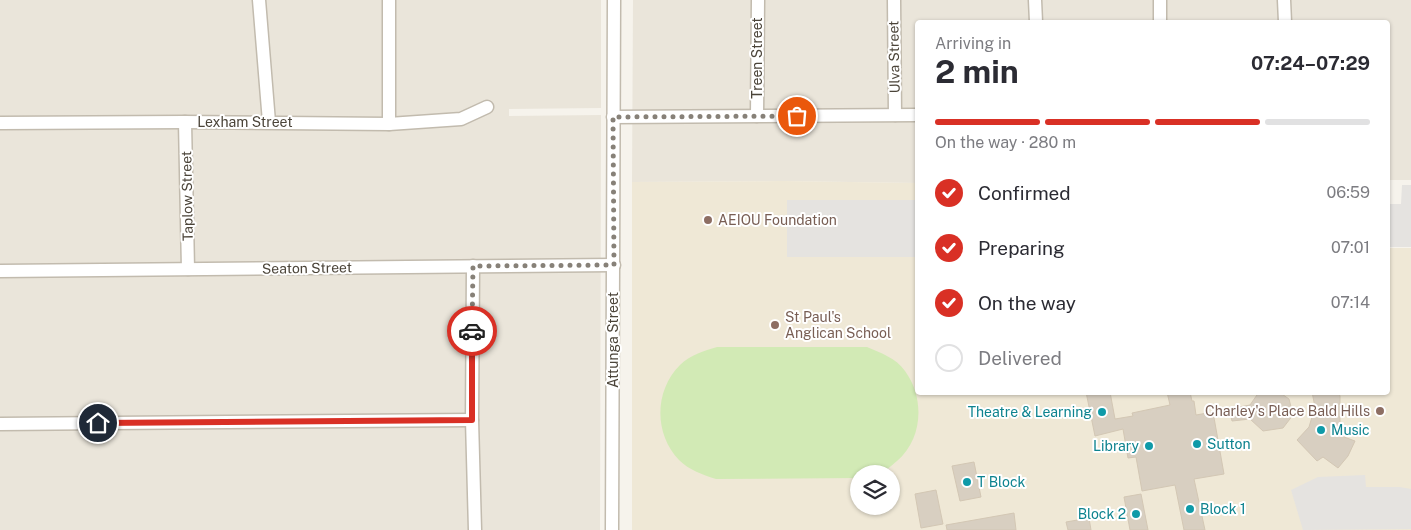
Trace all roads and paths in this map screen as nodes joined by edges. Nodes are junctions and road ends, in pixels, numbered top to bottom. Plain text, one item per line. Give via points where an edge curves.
1 (259, 0) edge
2 (389, 0) edge
3 (614, 0) edge
4 (758, 0) edge
5 (894, 0) edge
6 (1035, 0) edge
7 (1160, 0) edge
8 (1284, 0) edge
9 (1036, 20) edge
10 (1160, 20) edge
11 (1285, 20) edge
12 (487, 108) dead end
13 (895, 115) junction
14 (915, 115) edge
15 (757, 116) junction
16 (613, 117) junction
17 (185, 122) junction
18 (269, 122) junction
19 (0, 123) edge
20 (389, 124) junction
21 (614, 265) junction
22 (473, 266) junction
23 (188, 269) junction
24 (0, 270) edge
25 (472, 420) junction
26 (0, 424) edge
27 (475, 530) edge
28 (612, 530) edge

1 - 18 street
2 - 20 street
3 - 16 street, Attunga Street
4 - 15 street, Treen Street
5 - 13 street, Ulva Street
6 - 9 street
7 - 10 street
8 - 11 street
12 - 20 street, Lexham Street via 461,119
13 - 14 street
13 - 15 street
15 - 16 street
16 - 21 street, Attunga Street
17 - 18 street, Lexham Street
17 - 19 street, Lexham Street
17 - 23 street, Taplow Street
18 - 20 street, Lexham Street
21 - 22 street, Seaton Street
21 - 28 street, Attunga Street
22 - 23 street, Seaton Street
22 - 25 street
23 - 24 street, Seaton Street
25 - 26 street
25 - 27 street

